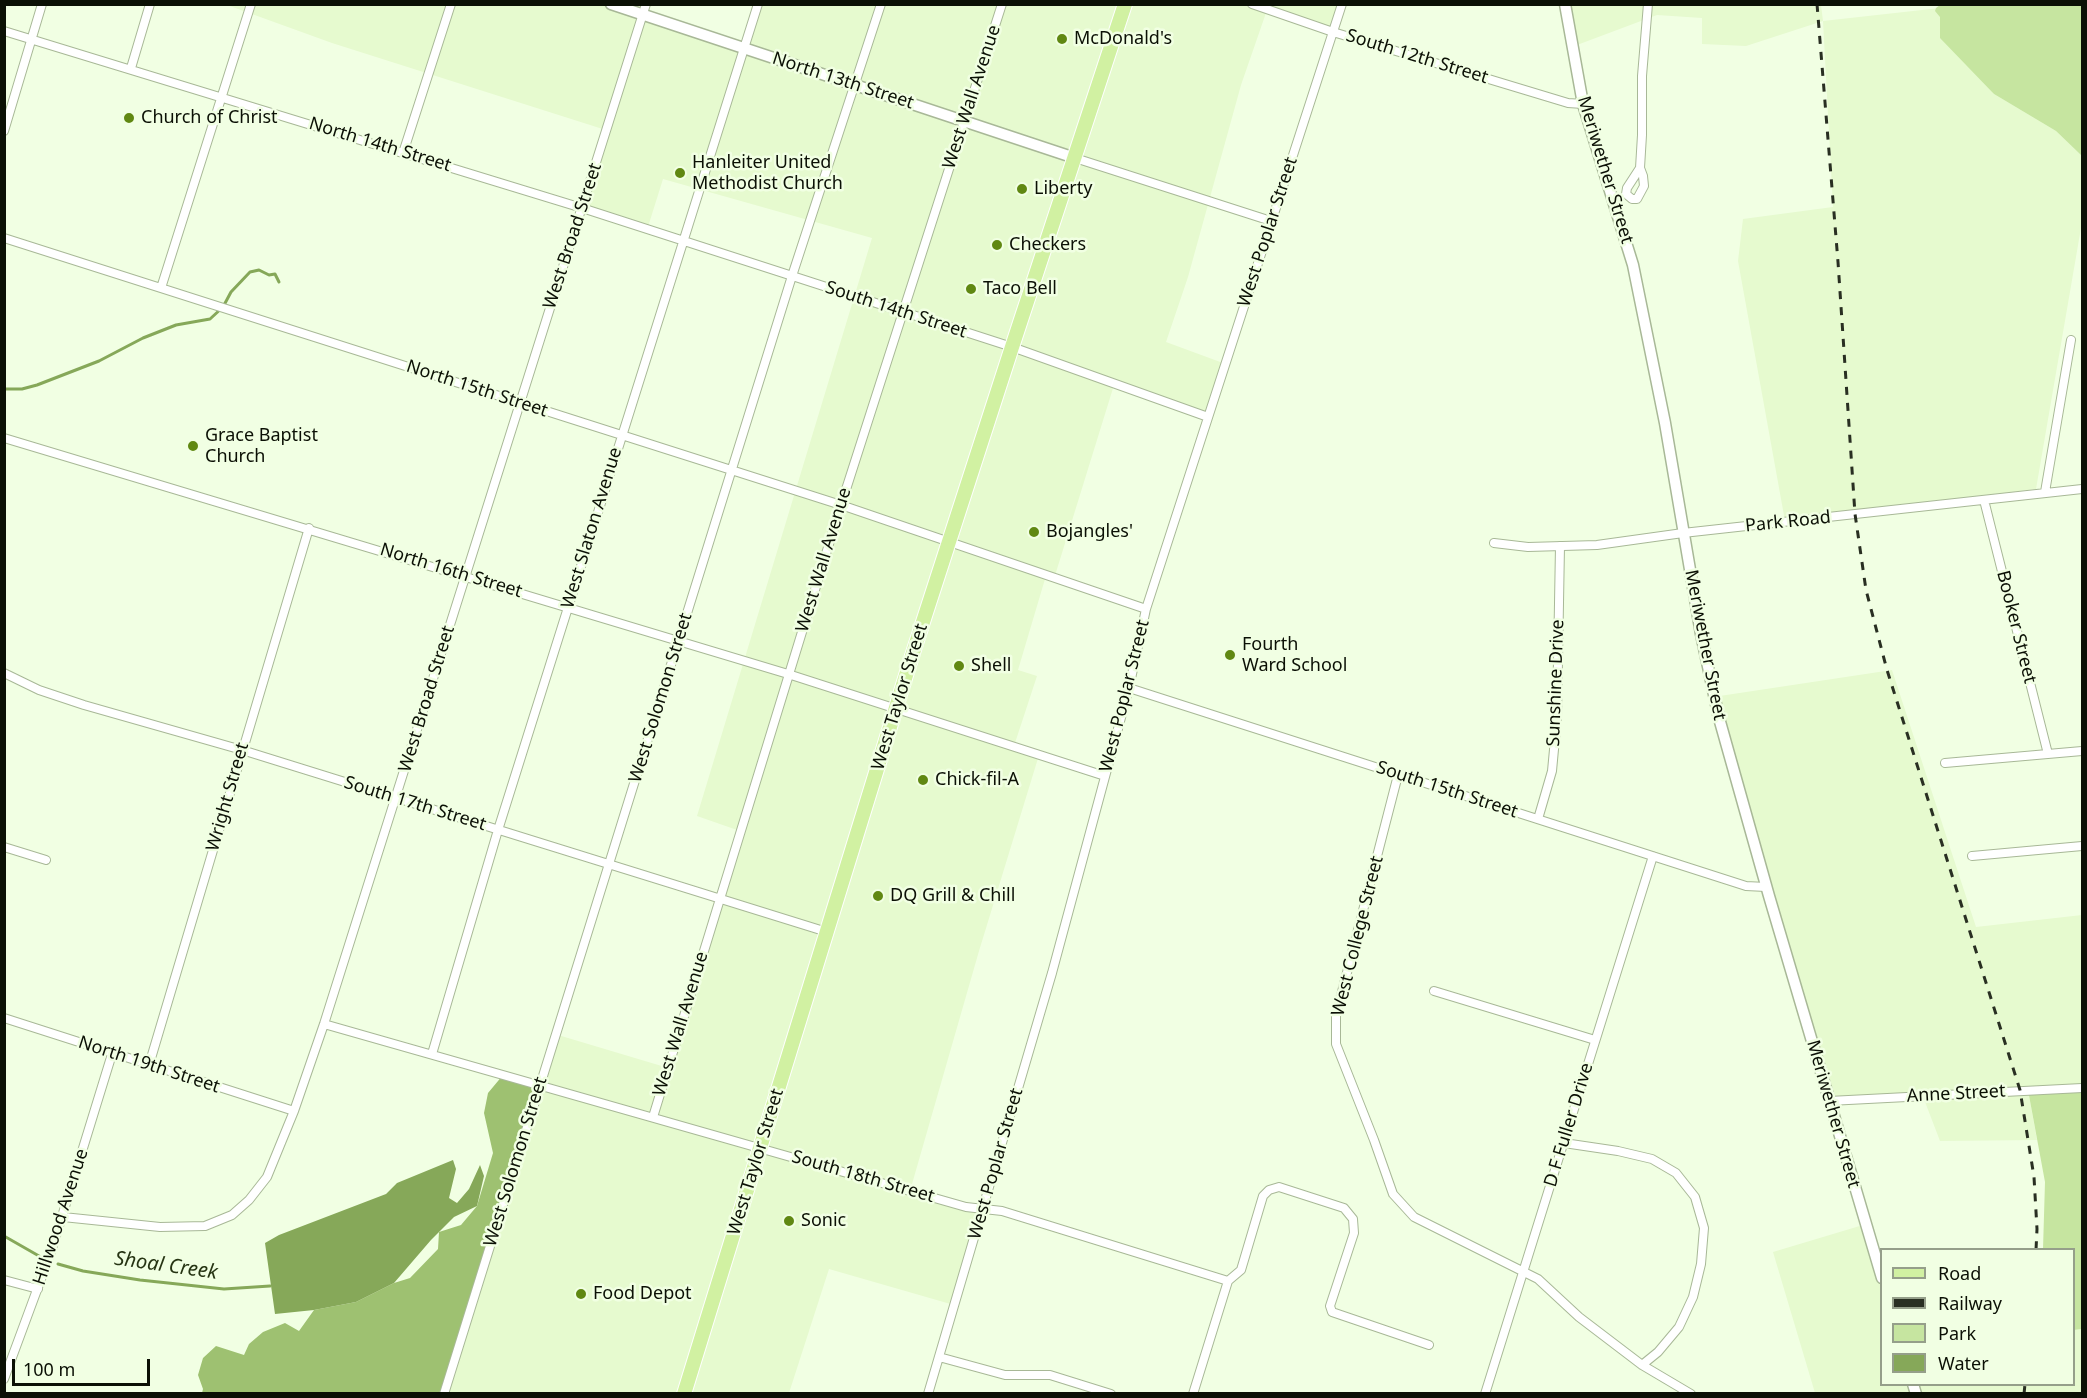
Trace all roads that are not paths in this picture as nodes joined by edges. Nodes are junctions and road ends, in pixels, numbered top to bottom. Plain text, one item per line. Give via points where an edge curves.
1 (42, 4) edge
2 (150, 4) edge
3 (251, 4) edge
4 (451, 4) edge
5 (610, 4) edge
6 (758, 4) edge
7 (881, 4) edge
8 (1002, 4) edge
9 (1125, 4) edge
10 (1252, 4) edge
11 (1342, 4) edge
12 (1565, 4) edge
13 (1648, 4) edge
14 (644, 10) edge
15 (4, 31) edge
16 (1333, 32) junction
17 (32, 39) junction
18 (743, 49) junction
19 (131, 68) junction
20 (855, 85) junction
21 (222, 97) junction
22 (1583, 104) junction
23 (964, 121) junction
24 (4, 131) edge
25 (403, 153) junction
26 (1075, 158) junction
27 (1640, 168) dead end
28 (582, 208) junction
29 (1271, 221) junction
30 (4, 238) edge
31 (683, 240) junction
32 (792, 276) junction
33 (161, 288) junction
34 (902, 312) junction
35 (2071, 340) dead end
36 (1012, 347) junction
37 (520, 403) junction
38 (1208, 417) junction
39 (622, 435) junction
40 (4, 438) edge
41 (731, 471) junction
42 (2082, 489) edge
43 (2045, 492) junction
44 (1984, 500) junction
45 (841, 505) junction
46 (309, 528) junction
47 (1683, 533) junction
48 (949, 543) junction
49 (1494, 543) dead end
50 (1560, 546) junction
51 (465, 576) junction
52 (568, 607) junction
53 (1146, 609) junction
54 (678, 640) junction
55 (4, 673) edge
56 (788, 674) junction
57 (1129, 688) junction
58 (896, 708) junction
59 (242, 750) junction
60 (2082, 751) edge
61 (2048, 754) junction
62 (1945, 763) dead end
63 (1398, 775) junction
64 (1105, 776) junction
65 (396, 799) junction
66 (1538, 819) junction
67 (498, 830) junction
68 (2082, 846) edge
69 (4, 847) edge
70 (1653, 856) junction
71 (1972, 856) dead end
72 (46, 860) dead end
73 (609, 865) junction
74 (1766, 887) junction
75 (720, 899) junction
76 (827, 932) junction
77 (1434, 991) dead end
78 (4, 1018) edge
79 (324, 1024) junction
80 (1595, 1040) junction
81 (112, 1054) junction
82 (432, 1054) junction
83 (149, 1065) junction
84 (540, 1086) junction
85 (2082, 1089) edge
86 (1829, 1101) junction
87 (294, 1112) junction
88 (653, 1118) junction
89 (1564, 1143) junction
90 (761, 1147) junction
91 (983, 1209) junction
92 (63, 1217) junction
93 (1524, 1270) junction
94 (1880, 1275) edge
95 (4, 1280) edge
96 (1228, 1281) junction
97 (38, 1289) junction
98 (1429, 1345) dead end
99 (939, 1358) junction
100 (1642, 1365) junction
101 (4, 1379) edge
102 (444, 1394) edge
103 (684, 1394) edge
104 (928, 1394) edge
105 (1111, 1394) edge
106 (1194, 1394) edge
107 (1485, 1394) edge
108 (1691, 1394) edge

1 - 17 street
2 - 19 street
3 - 21 street
4 - 25 street
5 - 14 street, North 13th Street
6 - 18 street, West Slaton Avenue
7 - 20 street, West Solomon Street
8 - 23 street, West Wall Avenue
9 - 26 main road, West Taylor Street
10 - 16 street, South 12th Street
11 - 16 street, West Poplar Street
12 - 22 street, Meriwether Street
13 - 27 street
14 - 18 street, North 13th Street
14 - 28 street, West Broad Street
15 - 17 street, North 14th Street
16 - 22 street, South 12th Street via 1568,103
16 - 29 street, West Poplar Street
17 - 19 street, North 14th Street
17 - 24 street
18 - 20 street, North 13th Street
18 - 31 street, West Slaton Avenue
19 - 21 street, North 14th Street
20 - 23 street, North 13th Street
20 - 32 street, West Solomon Street
21 - 25 street, North 14th Street
21 - 33 street
22 - 47 street, Meriwether Street via 1633,265
23 - 26 street, North 13th Street
23 - 34 street, West Wall Avenue
25 - 28 street, North 14th Street
26 - 29 street
26 - 36 main road, West Taylor Street
28 - 31 street, South 14th Street
28 - 37 street, West Broad Street
29 - 38 street, West Poplar Street
30 - 33 street, North 15th Street
31 - 32 street, South 14th Street
31 - 39 street, West Slaton Avenue
32 - 34 street, South 14th Street
32 - 41 street, West Solomon Street
33 - 37 street, North 15th Street
34 - 36 street, South 14th Street
34 - 45 street, West Wall Avenue
35 - 43 street
36 - 38 street, South 14th Street
36 - 48 main road, West Taylor Street
37 - 39 street, North 15th Street
37 - 51 street, West Broad Street
38 - 53 street, West Poplar Street
39 - 41 street, North 15th Street
39 - 52 street, West Slaton Avenue
40 - 46 street, North 16th Street
41 - 45 street, North 15th Street
41 - 54 street, West Solomon Street
42 - 43 street, Park Road
43 - 44 street, Park Road
44 - 47 street, Park Road
44 - 61 street, Booker Street
45 - 48 street, North 15th Street
45 - 56 street, West Wall Avenue
46 - 51 street, North 16th Street
46 - 59 street, Wright Street
47 - 50 street, Park Road
47 - 74 street, Meriwether Street via 1719,718
48 - 53 street
48 - 58 main road, West Taylor Street
49 - 50 street, Park Road
50 - 66 street, Sunshine Drive via 1556,727 1552,771
51 - 52 street, North 16th Street
51 - 65 street, West Broad Street
52 - 54 street, North 16th Street
52 - 67 street, West Slaton Avenue
53 - 57 street, West Poplar Street
54 - 56 street, North 16th Street
54 - 73 street, West Solomon Street
55 - 59 street, South 17th Street via 84,705
56 - 58 street, North 16th Street
56 - 75 street, West Wall Avenue
57 - 63 street, South 15th Street
57 - 64 street, West Poplar Street
58 - 64 street, North 16th Street
58 - 76 main road, West Taylor Street
59 - 65 street, South 17th Street
59 - 83 street, Wright Street
60 - 61 street
61 - 62 street
63 - 66 street, South 15th Street
63 - 93 street, West College Street via 1336,1015 1336,1044 1393,1194 1414,1218
64 - 91 street, West Poplar Street
65 - 67 street, South 17th Street
65 - 79 street, West Broad Street
66 - 70 street, South 15th Street
67 - 73 street, South 17th Street
67 - 82 street, West Slaton Avenue
68 - 71 street
69 - 72 street
70 - 74 street, South 15th Street via 1746,886
70 - 80 street, D F Fuller Drive
73 - 75 street, South 17th Street
73 - 84 street, West Solomon Street
74 - 86 street, Meriwether Street
75 - 76 street, South 17th Street
75 - 88 street, West Wall Avenue
76 - 90 main road, West Taylor Street
77 - 80 street
78 - 81 street, North 19th Street
79 - 82 street, South 18th Street
79 - 87 street, West Broad Street
80 - 89 street, D F Fuller Drive
81 - 83 street, North 19th Street
81 - 92 street, Hillwood Avenue
82 - 84 street, South 18th Street
83 - 87 street, North 19th Street
84 - 88 street, South 18th Street
84 - 102 street, West Solomon Street
85 - 86 street, Anne Street
86 - 94 street, Meriwether Street
87 - 92 street, West Broad Street via 267,1177 232,1215 205,1226 160,1227
88 - 90 street, South 18th Street
89 - 93 street, D F Fuller Drive
89 - 100 street via 1618,1150 1652,1160 1676,1173 1695,1197 1704,1228 1694,1297 1679,1327
90 - 91 street, South 18th Street
90 - 103 main road, West Taylor Street
91 - 96 street, South 18th Street via 1002,1211
91 - 99 street, West Poplar Street
92 - 97 street, Hillwood Avenue
93 - 100 street, West College Street
93 - 107 street, D F Fuller Drive
95 - 97 street
96 - 98 street via 1241,1270 1263,1196 1279,1187 1344,1208 1353,1219 1354,1233 1330,1306 1332,1312
96 - 106 street
97 - 101 street, Hillwood Avenue
99 - 104 street, West Poplar Street
99 - 105 street via 1005,1375 1050,1375
100 - 108 street, West College Street

